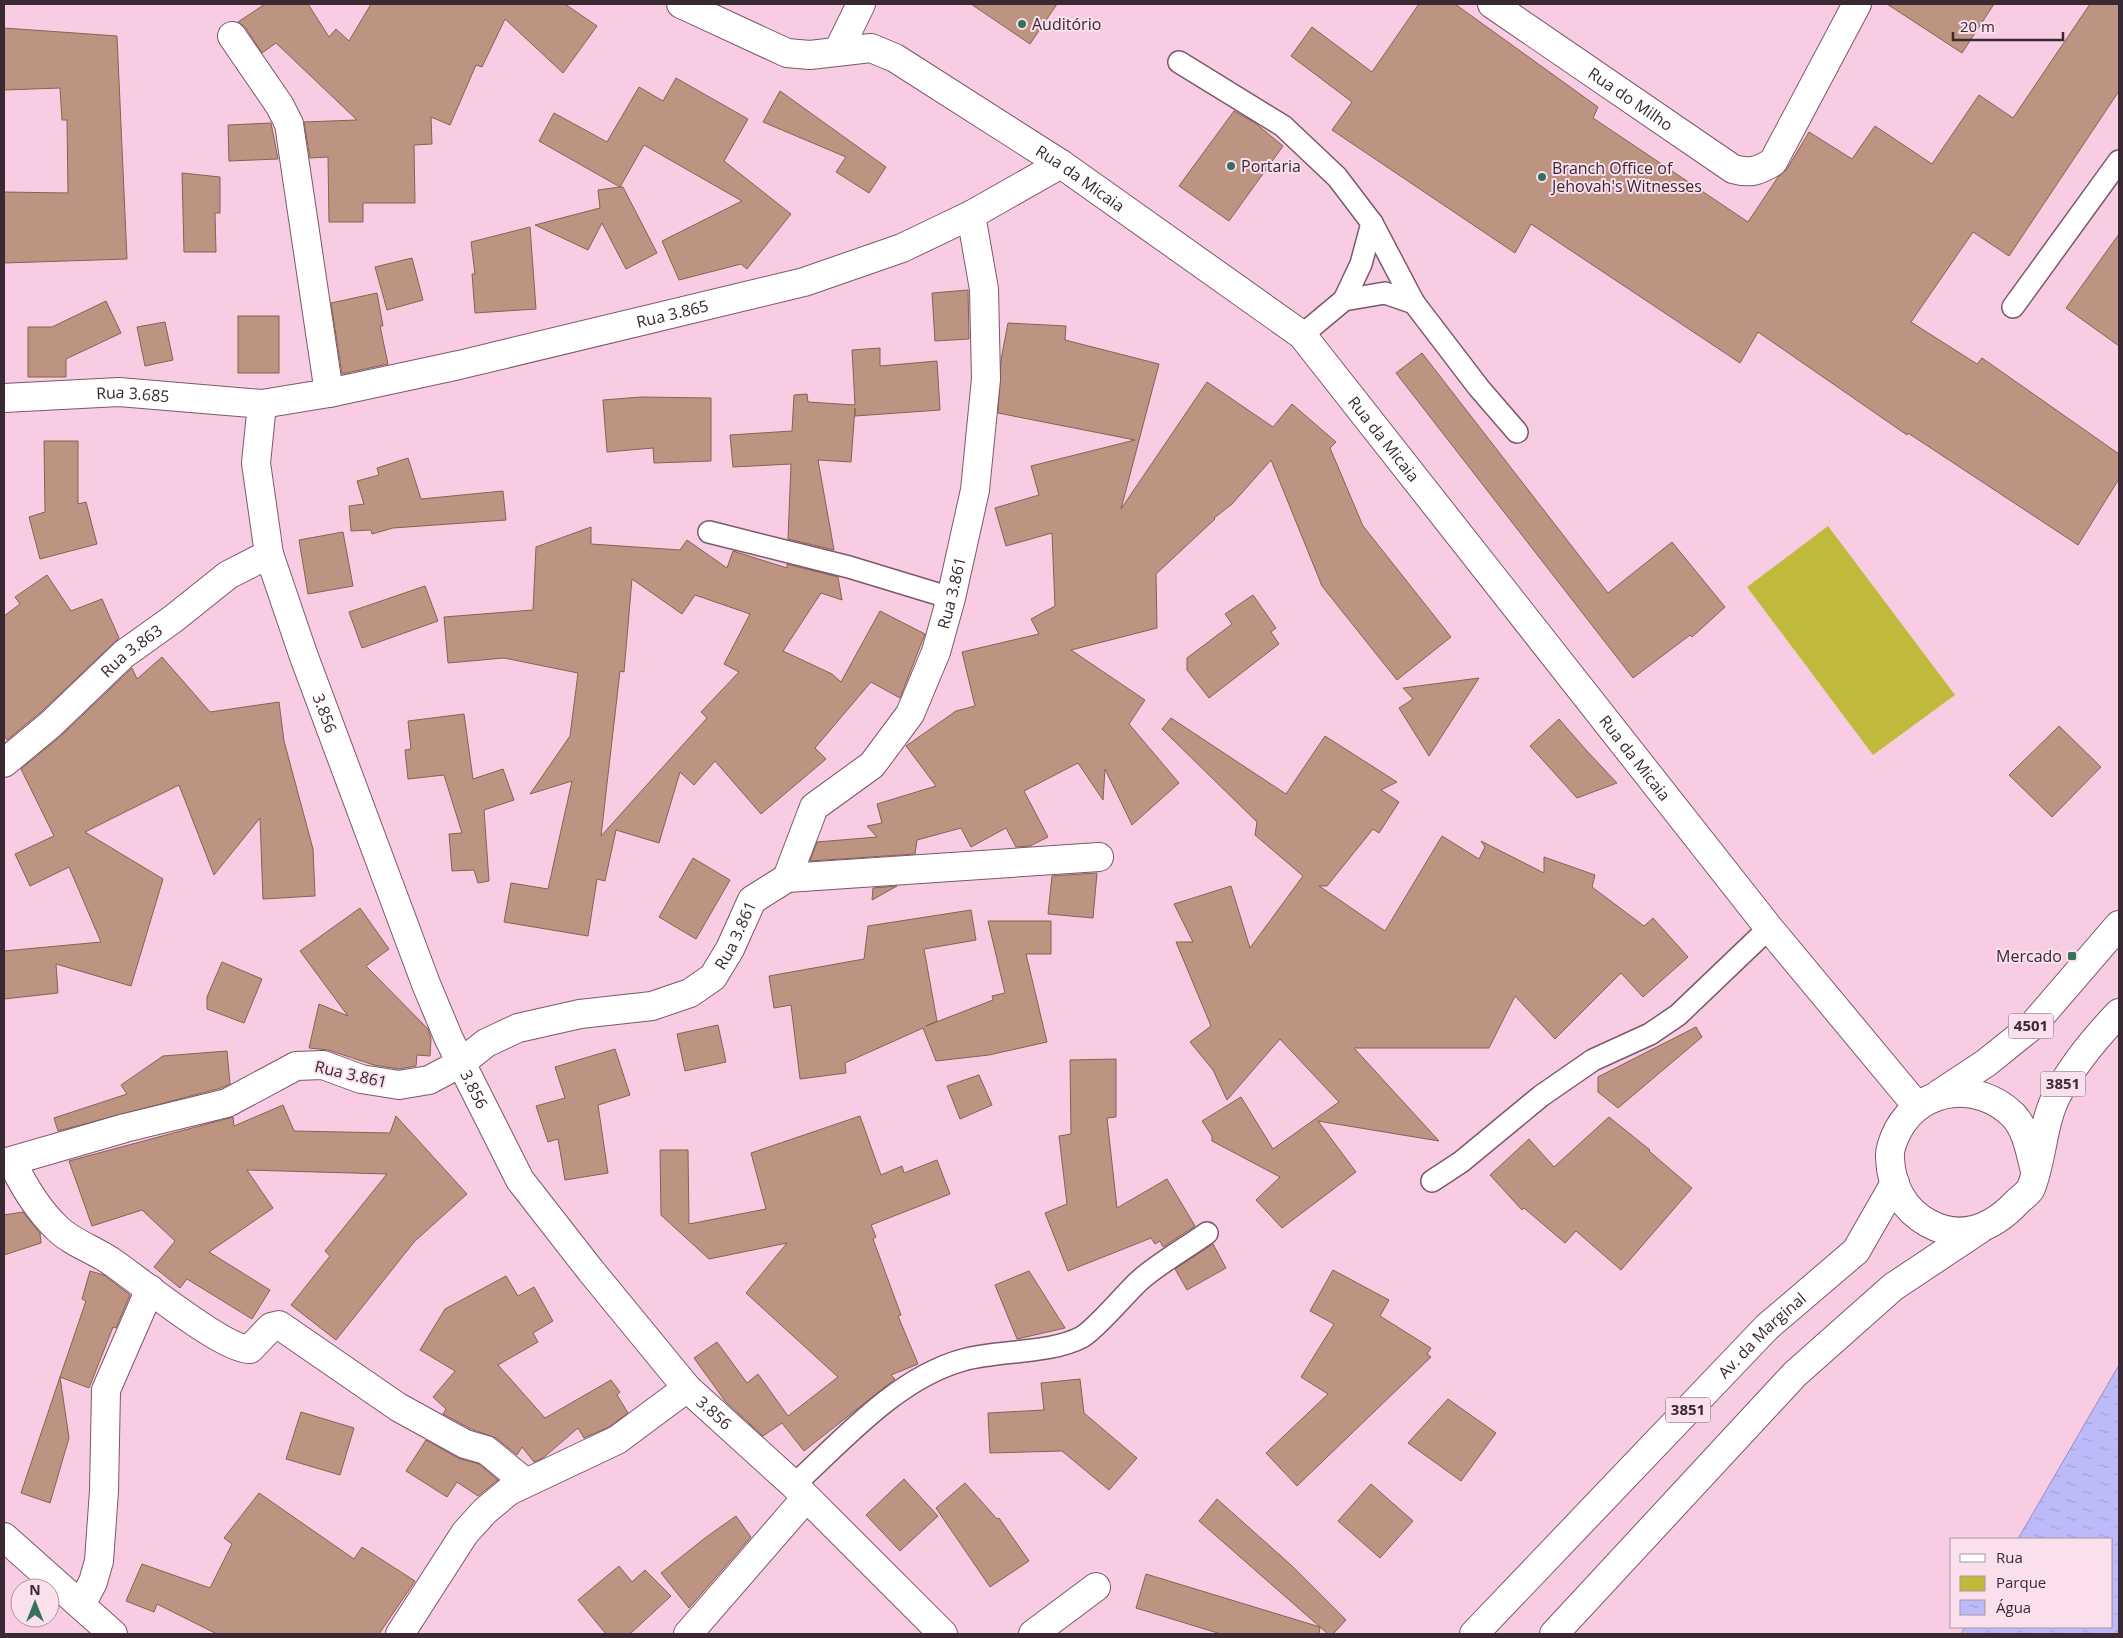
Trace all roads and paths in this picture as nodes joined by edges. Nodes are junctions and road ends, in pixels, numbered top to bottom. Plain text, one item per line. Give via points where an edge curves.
1 (681, 4) edge
2 (861, 4) edge
3 (1492, 4) edge
4 (1857, 4) edge
5 (232, 36) dead end
6 (838, 51) junction
7 (1179, 62) dead end
8 (2119, 161) edge
9 (1061, 164) junction
10 (970, 215) junction
11 (1372, 222) junction
12 (1344, 300) junction
13 (1414, 302) junction
14 (2013, 307) dead end
15 (1302, 335) junction
16 (329, 394) junction
17 (4, 398) edge
18 (262, 404) junction
19 (1516, 432) dead end
20 (709, 532) dead end
21 (269, 554) junction
22 (951, 598) junction
23 (4, 763) edge
24 (1099, 857) dead end
25 (787, 878) junction
26 (1769, 928) junction
27 (2114, 931) edge
28 (2119, 1013) edge
29 (461, 1063) junction
30 (1926, 1101) junction
31 (8, 1163) edge
32 (2035, 1171) junction
33 (1432, 1181) dead end
34 (1895, 1183) junction
35 (1984, 1227) junction
36 (1207, 1233) dead end
37 (150, 1289) junction
38 (687, 1388) junction
39 (525, 1482) junction
40 (800, 1491) junction
41 (4, 1537) edge
42 (1096, 1587) dead end
43 (81, 1605) junction
44 (113, 1634) edge
45 (400, 1634) edge
46 (688, 1634) edge
47 (943, 1634) edge
48 (1033, 1634) edge
49 (1474, 1634) edge
50 (1554, 1634) edge

1 - 6 street, Rua da Micaia via 787,53 810,55
2 - 6 street
3 - 4 street, Rua do Milho via 1732,169 1747,173 1759,171 1773,162
5 - 16 street via 289,124
6 - 9 street, Rua da Micaia via 871,48 896,58
7 - 11 lane via 1283,126 1337,177
8 - 14 lane
9 - 10 street, Rua 3.865
9 - 15 street, Rua da Micaia
10 - 16 street, Rua 3.865 via 902,248 804,282
10 - 22 street, Rua 3.861 via 984,289 986,379 976,490
11 - 12 lane via 1361,264
11 - 13 lane
12 - 13 lane via 1385,293
12 - 15 lane
13 - 19 lane
15 - 26 street, Rua da Micaia
16 - 18 street, Rua 3.865
17 - 18 street, Rua 3.685 via 119,392
18 - 21 street, 3.856 via 256,463
20 - 22 lane
21 - 23 street, Rua 3.863 via 228,575 124,654 51,724
21 - 29 street, 3.856 via 423,975
22 - 25 street, Rua 3.861 via 936,652 910,714 872,764 814,807
24 - 25 street
25 - 29 street, Rua 3.861 via 752,900 730,949 713,977 690,993 652,1006 580,1014 518,1028 486,1043
26 - 30 street, Rua da Micaia
26 - 33 lane via 1678,1015 1650,1034 1578,1070
27 - 30 street, 4501 via 2032,1026 1986,1063
28 - 32 street, 3851 via 2090,1043 2057,1094
29 - 31 street, Rua 3.861 via 429,1080 399,1085 361,1079 323,1065 296,1066 227,1103 125,1128
29 - 38 street, 3.856 via 520,1180
30 - 32 street via 1956,1092 1978,1094 1997,1102 2014,1117 2026,1136
30 - 34 street via 1903,1121 1894,1138 1889,1157
31 - 37 street via 41,1212 58,1230 110,1260
32 - 35 street via 2030,1190 2004,1217
34 - 35 street via 1900,1199 1916,1217 1937,1228 1961,1233
34 - 49 street, Av. da Marginal / 3851 via 1856,1251 1767,1327
35 - 50 street via 1893,1286 1795,1374
36 - 40 lane via 1140,1280 1083,1336 1062,1344 963,1359 928,1372 910,1383 855,1428
37 - 39 street via 242,1350 250,1349 270,1326 279,1325 398,1407 465,1444 486,1450
37 - 43 street via 106,1390 99,1561 94,1582
38 - 39 street via 617,1440
38 - 40 street, 3.856
39 - 45 street via 509,1491 465,1533
40 - 46 street
40 - 47 street, 3.856
41 - 43 street
42 - 48 street
43 - 44 street

